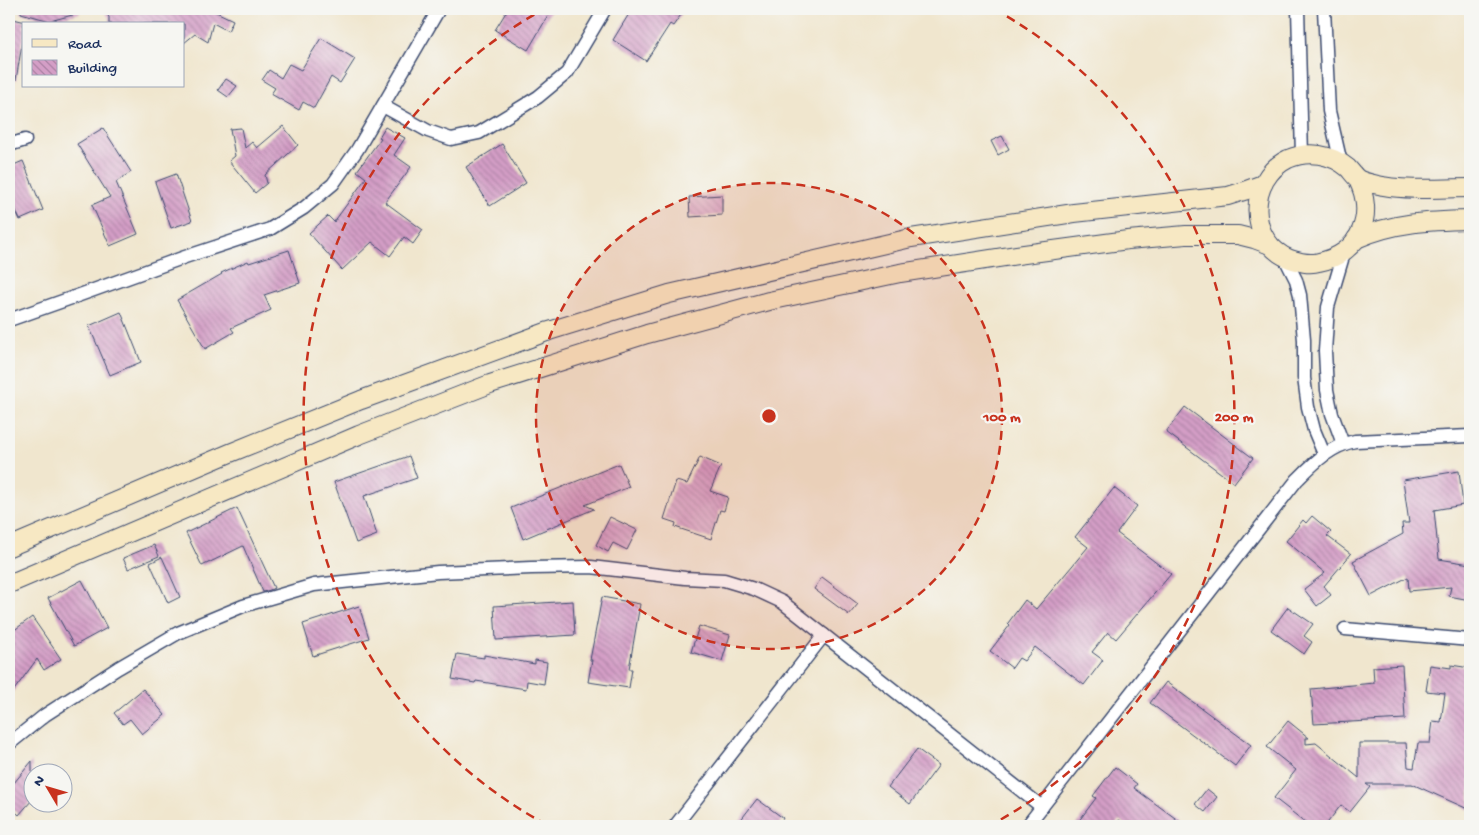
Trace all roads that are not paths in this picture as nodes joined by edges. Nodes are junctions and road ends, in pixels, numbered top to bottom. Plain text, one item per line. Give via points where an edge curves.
1 (439, 9) edge
2 (604, 9) edge
3 (1298, 9) edge
4 (1324, 9) edge
5 (383, 106) junction
6 (25, 140) dead end
7 (9, 145) edge
8 (1302, 155) junction
9 (1341, 162) junction
10 (1357, 178) junction
11 (1263, 184) junction
12 (1470, 188) edge
13 (1470, 220) edge
14 (1356, 239) junction
15 (1270, 245) junction
16 (1344, 253) junction
17 (1284, 256) junction
18 (9, 320) edge
19 (1470, 436) edge
20 (1344, 444) junction
21 (1324, 454) junction
22 (9, 547) edge
23 (9, 584) edge
24 (1346, 629) dead end
25 (824, 635) junction
26 (1470, 640) edge
27 (9, 744) edge
28 (1042, 807) junction
29 (675, 826) edge
30 (1027, 826) edge

1 - 5 street
2 - 5 street via 567,73 538,97 478,133 451,139 428,131
3 - 8 street
4 - 9 street via 1329,111
5 - 18 street via 333,184 304,208 270,229
6 - 7 street
8 - 9 main road via 1320,154
8 - 11 main road via 1277,166
9 - 10 main road
10 - 12 main road via 1372,184 1405,188
10 - 14 main road via 1364,196 1366,215
11 - 15 main road via 1257,199 1257,215 1261,231
11 - 22 main road via 1228,196 1074,213 911,238 669,294 549,330 361,400
13 - 14 main road via 1392,226
14 - 16 main road
15 - 17 main road
15 - 23 main road via 1238,235 1128,240 900,273 769,301 647,334 490,384 359,435
16 - 17 main road via 1314,263 1298,262
16 - 20 street via 1328,307 1325,351 1327,390
17 - 21 street via 1300,295 1308,407
19 - 20 street
20 - 21 street
21 - 28 street via 1297,480
24 - 26 street
25 - 27 street via 782,602 754,588 724,580 591,567 438,572 314,585 243,606 178,633 45,715
25 - 28 street
25 - 29 street
28 - 30 street

